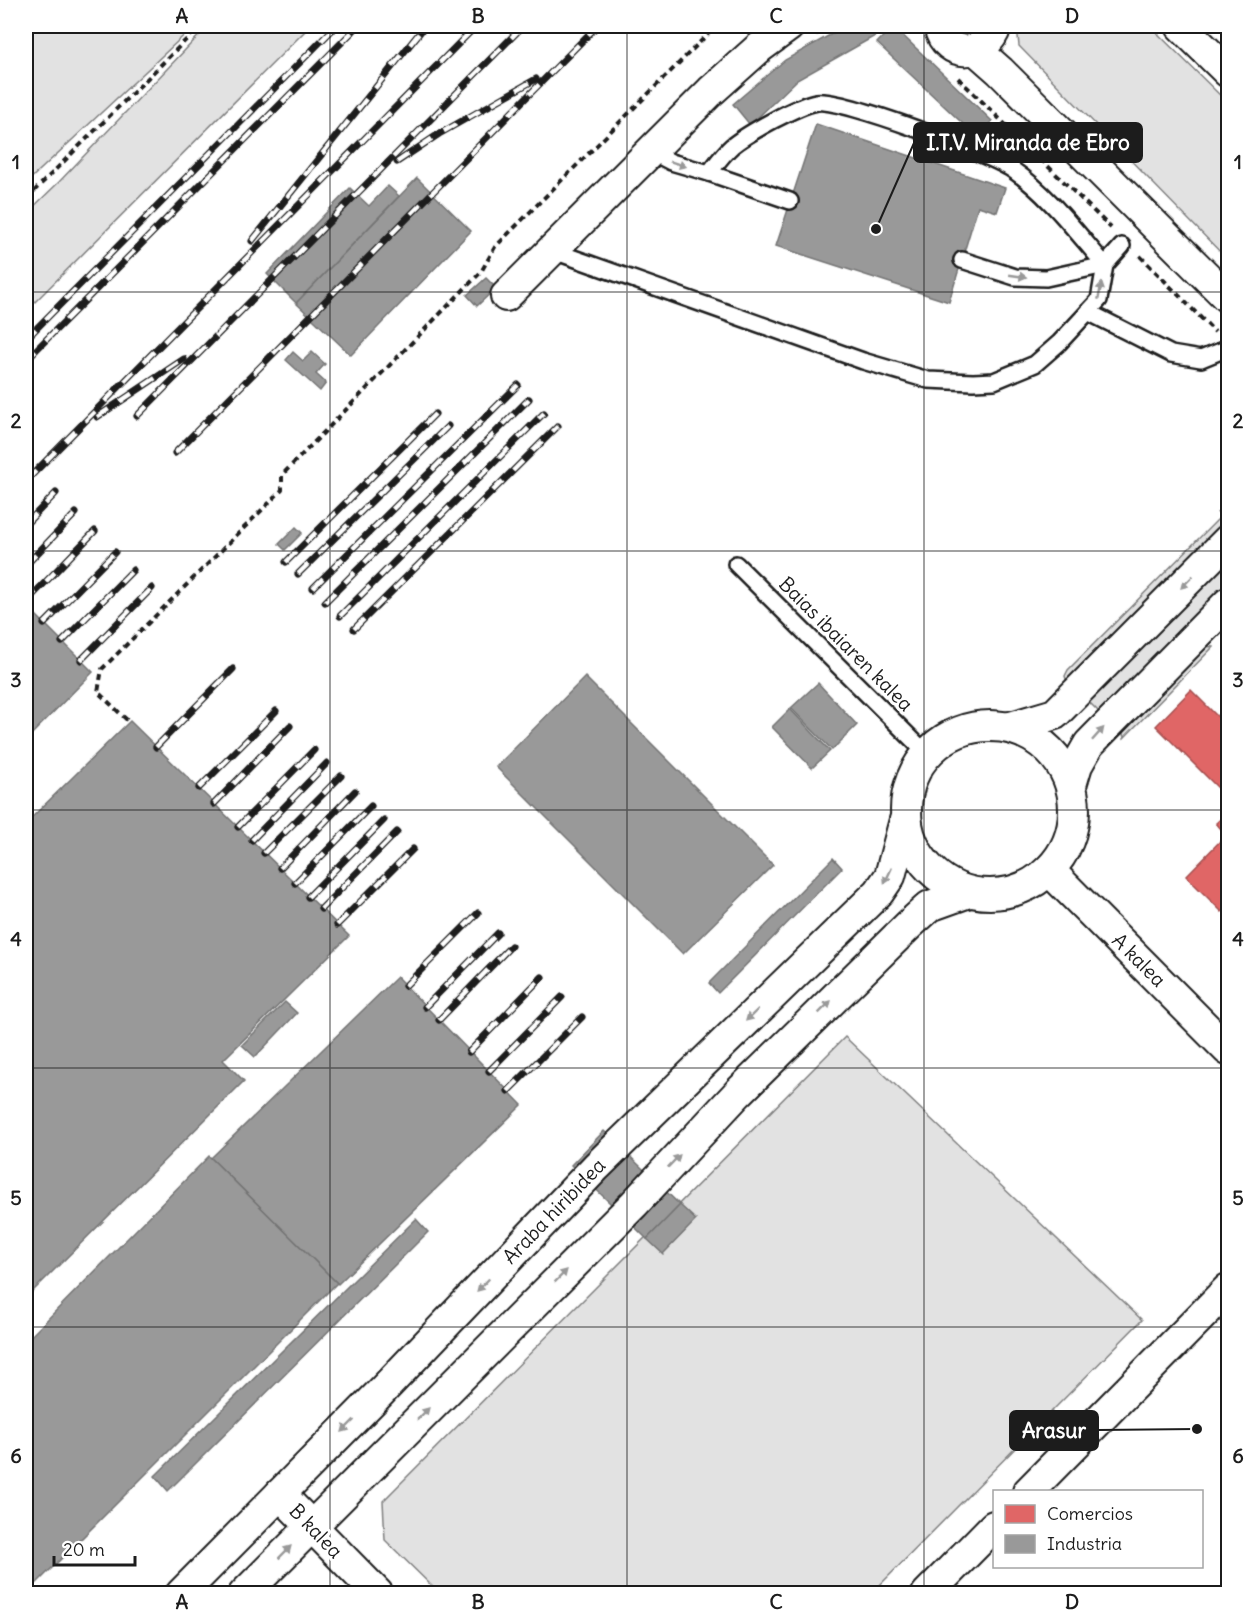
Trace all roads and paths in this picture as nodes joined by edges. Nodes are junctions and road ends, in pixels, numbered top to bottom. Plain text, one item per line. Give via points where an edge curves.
1 (200, 26) edge
2 (716, 26) edge
3 (789, 26) edge
4 (939, 26) edge
5 (1181, 26) edge
6 (988, 36) edge
7 (1228, 72) edge
8 (954, 75) dead end
9 (650, 151) junction
10 (709, 173) junction
11 (26, 199) edge
12 (790, 201) dead end
13 (1125, 244) junction
14 (551, 250) junction
15 (962, 260) dead end
16 (1105, 265) junction
17 (506, 296) dead end
18 (1228, 297) edge
19 (1088, 312) junction
20 (1225, 343) edge
21 (1228, 540) edge
22 (736, 564) dead end
23 (1228, 603) edge
24 (127, 720) dead end
25 (1011, 727) junction
26 (926, 753) junction
27 (1071, 785) junction
28 (905, 820) junction
29 (1049, 870) junction
30 (969, 892) junction
31 (1228, 1050) edge
32 (1228, 1289) edge
33 (1029, 1490) edge
34 (280, 1494) junction
35 (311, 1526) junction
36 (993, 1527) edge
37 (181, 1593) edge
38 (244, 1593) edge
39 (378, 1593) edge
40 (927, 1593) edge

1 - 11 path
2 - 24 path via 495,248 481,272 282,475 282,490 102,669 98,692
3 - 9 street via 711,91
4 - 6 street via 950,45 967,51
5 - 7 street
6 - 18 street via 1000,71
8 - 13 path
9 -> 10 lane
9 - 14 street
10 - 12 lane
10 - 16 lane via 732,146 800,107 819,102 847,107 975,151 1013,170 1047,199
13 - 16 lane
13 - 20 path
14 - 17 street
14 - 19 lane via 863,361 928,380 994,381 1035,364
15 -> 16 lane via 1015,277 1046,278
19 -> 16 lane via 1099,300
19 - 20 lane via 1171,354 1201,359
21 -> 25 street via 1056,714
22 - 26 lane, Baias ibaiaren kalea
27 -> 23 street via 1077,765 1096,736
25 - 26 street via 989,724 966,728
25 - 27 street via 1037,739 1058,759
26 - 28 street via 912,775 905,797
27 - 29 street via 1075,808 1072,831
28 - 30 street via 912,845 926,866 945,882
28 -> 34 street, Araba hiribidea via 890,876 879,892 596,1167
29 - 30 street via 1025,886 998,894
29 - 31 street, A kalea
35 -> 30 street via 910,924 930,906
32 - 33 street
34 - 35 street, B kalea
34 - 37 street, Araba hiribidea
38 -> 35 street
35 - 39 street, B kalea
36 - 40 street

